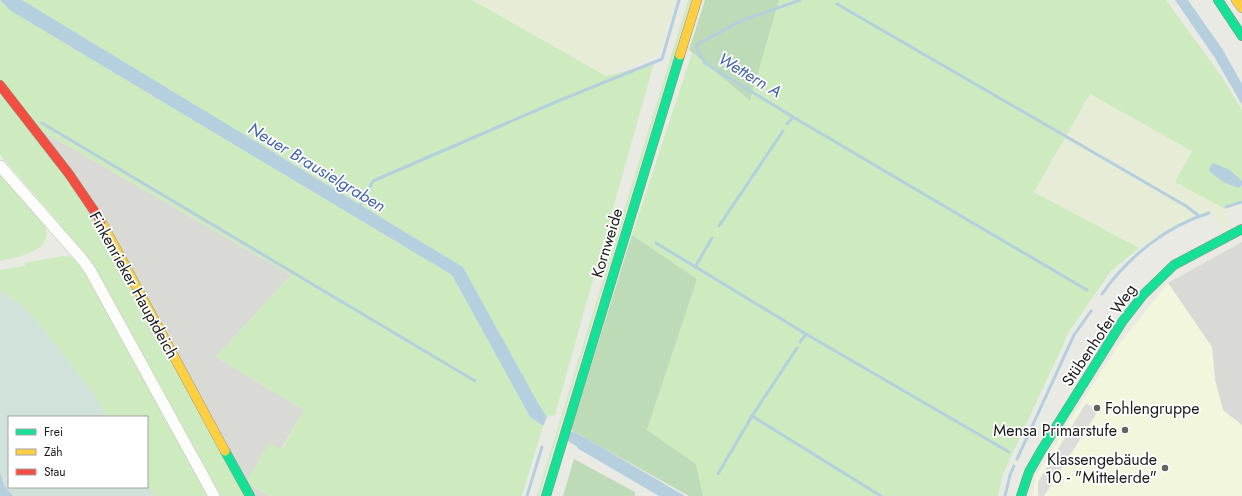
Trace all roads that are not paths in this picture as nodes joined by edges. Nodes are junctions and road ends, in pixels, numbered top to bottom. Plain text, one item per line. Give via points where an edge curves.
1 (698, 0) edge
2 (1218, 0) edge
3 (1236, 0) edge
4 (1242, 8) edge
5 (1242, 36) edge
6 (0, 85) edge
7 (0, 166) edge
8 (1242, 229) edge
9 (214, 496) edge
10 (250, 496) edge
11 (546, 496) edge
12 (1021, 496) edge

1 - 11 street, Kornweide
2 - 5 street
3 - 4 street
6 - 10 street, Finkenrieker Hauptdeich via 69,174 100,220
7 - 9 street, Finkenrieker Hauptdeich via 90,270
8 - 12 street, Stübenhofer Weg via 1174,265 1142,295 1122,322 1041,451 1029,472

